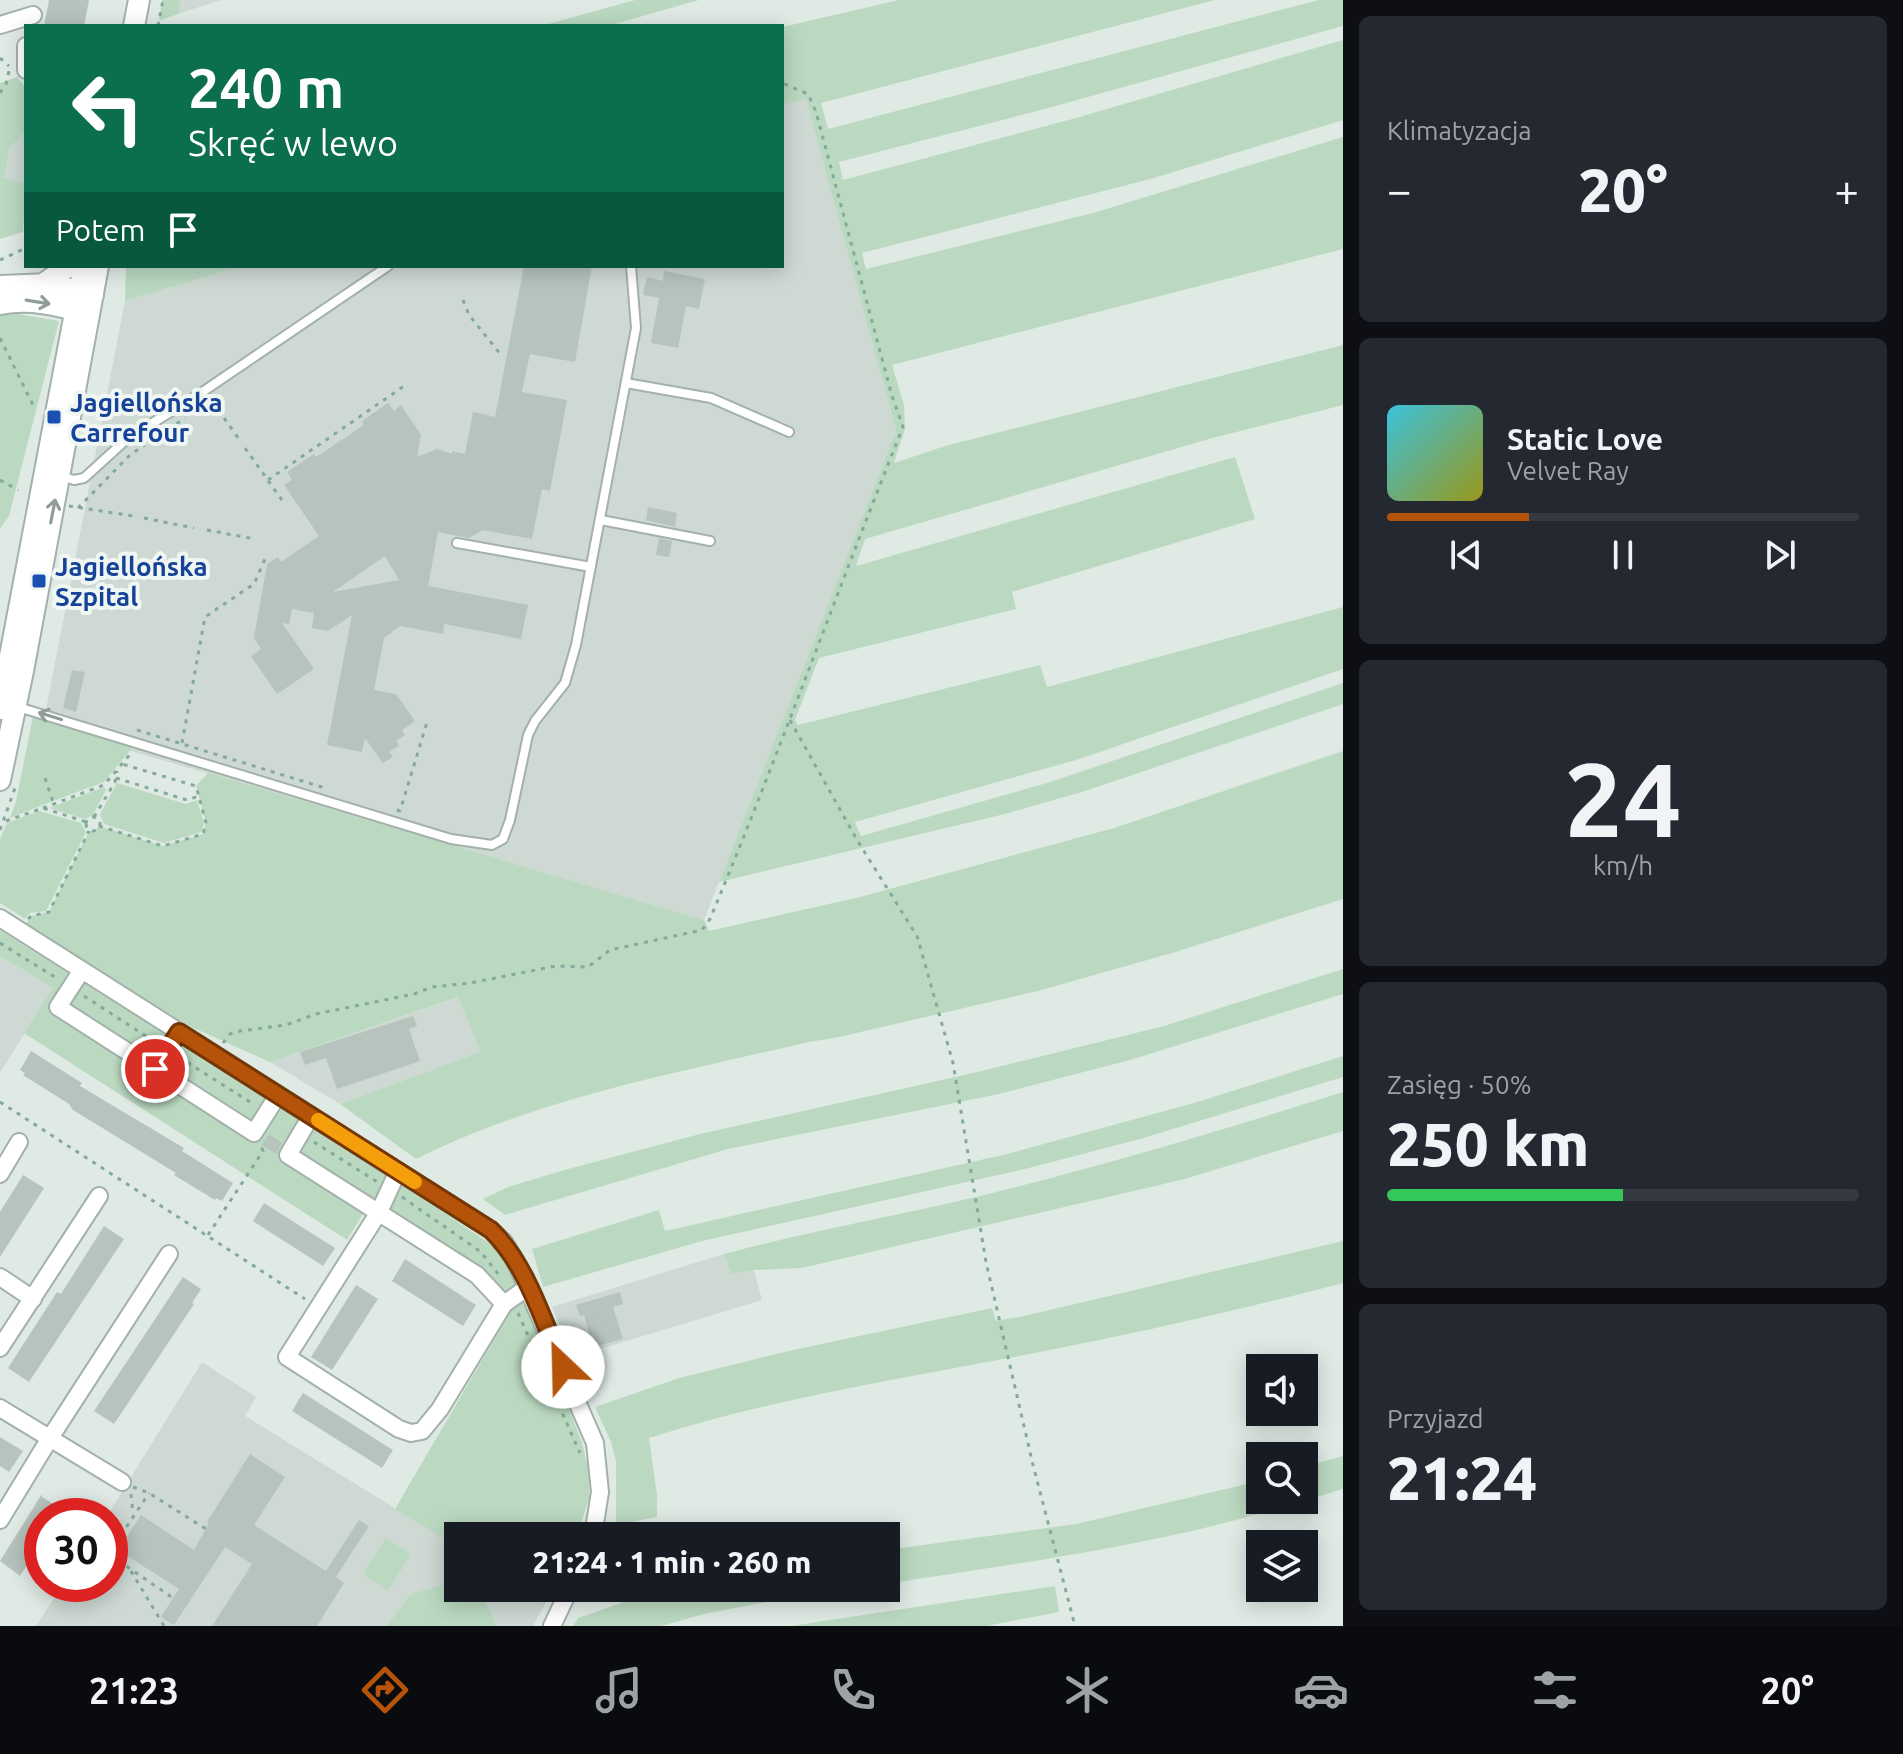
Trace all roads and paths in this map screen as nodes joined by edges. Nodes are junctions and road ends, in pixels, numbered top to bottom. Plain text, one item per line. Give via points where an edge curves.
1 (139, 0) edge
2 (163, 0) edge
3 (33, 14) edge
4 (134, 24) edge
5 (158, 24) edge
6 (0, 25) edge
7 (18, 69) edge
8 (784, 84) edge
9 (0, 93) edge
10 (24, 249) edge
11 (0, 260) edge
12 (66, 268) edge
13 (84, 268) edge
14 (97, 268) edge
15 (385, 268) edge
16 (631, 268) edge
17 (43, 284) junction
18 (0, 286) edge
19 (463, 300) dead end
20 (84, 302) junction
21 (0, 304) edge
22 (0, 338) edge
23 (501, 355) dead end
24 (626, 383) junction
25 (407, 384) dead end
26 (207, 402) dead end
27 (33, 405) dead end
28 (218, 409) dead end
29 (195, 411) dead end
30 (224, 418) dead end
31 (789, 432) dead end
32 (160, 435) dead end
33 (239, 439) dead end
34 (145, 445) dead end
35 (245, 448) dead end
36 (52, 475) junction
37 (0, 480) edge
38 (268, 480) junction
39 (18, 490) dead end
40 (284, 503) dead end
41 (66, 506) dead end
42 (78, 508) junction
43 (133, 516) dead end
44 (144, 518) dead end
45 (601, 520) junction
46 (194, 528) dead end
47 (207, 530) dead end
48 (255, 539) dead end
49 (710, 541) dead end
50 (457, 543) dead end
51 (269, 557) dead end
52 (591, 567) junction
53 (6, 706) edge
54 (428, 719) dead end
55 (790, 720) junction
56 (125, 727) dead end
57 (182, 743) junction
58 (135, 748) dead end
59 (122, 764) junction
60 (118, 768) junction
61 (45, 778) dead end
62 (116, 778) junction
63 (0, 780) edge
64 (104, 785) junction
65 (111, 789) junction
66 (332, 790) dead end
67 (199, 796) junction
68 (54, 804) junction
69 (386, 807) dead end
70 (43, 808) junction
71 (94, 817) junction
72 (3, 822) dead end
73 (86, 822) junction
74 (99, 826) junction
75 (89, 831) junction
76 (0, 918) edge
77 (26, 924) dead end
78 (82, 970) junction
79 (179, 1032) junction
80 (213, 1054) junction
81 (155, 1069) junction
82 (278, 1095) junction
83 (0, 1102) edge
84 (311, 1116) junction
85 (254, 1133) junction
86 (19, 1142) dead end
87 (398, 1171) junction
88 (0, 1174) edge
89 (99, 1196) dead end
90 (379, 1212) junction
91 (208, 1235) junction
92 (169, 1254) dead end
93 (0, 1277) edge
94 (528, 1287) junction
95 (33, 1299) junction
96 (504, 1304) junction
97 (318, 1308) junction
98 (0, 1348) edge
99 (0, 1408) edge
100 (50, 1438) junction
101 (126, 1484) junction
102 (149, 1493) junction
103 (134, 1516) junction
104 (0, 1520) edge
105 (595, 1522) edge
106 (128, 1525) edge
107 (206, 1529) dead end
108 (130, 1569) joint
109 (173, 1598) dead end
110 (563, 1602) edge
111 (164, 1626) edge
112 (552, 1626) edge
113 (1075, 1626) edge

1 - 4 street
2 - 5 path
3 - 6 street
7 - 9 path
8 - 55 path via 808,94 816,112 903,427
10 - 11 path
12 - 17 street
13 - 20 street
14 - 20 street
15 - 36 lane via 128,438 84,478
16 - 24 lane via 636,328
17 - 18 street
17 - 20 street
19 - 23 path
21 -> 20 street
20 - 36 street
22 - 27 path
24 - 31 lane via 711,398
24 - 45 lane
25 - 38 path
26 - 28 path
29 - 32 path
30 - 33 path
34 - 42 path
35 - 38 path
36 - 53 street
37 - 39 path
38 - 40 path
41 - 42 path
42 - 43 path
44 - 46 path
45 - 49 lane
45 - 52 lane
47 - 48 path
50 - 52 lane
51 - 57 path via 254,584 205,617
52 -> 53 lane via 565,683 528,735 510,820 503,839 492,845 451,839
53 - 63 street
54 - 69 path via 400,811
55 - 80 path via 702,930 610,950 588,967 556,966 432,987 286,1025 240,1031 230,1034
55 - 113 path via 917,936 953,1063 986,1262
56 - 57 path
57 - 66 path
58 - 59 path
59 - 60 path
59 - 67 path via 196,786
60 - 62 path
60 - 64 path
61 - 68 path
62 - 65 path
62 - 67 path via 187,800
64 - 65 path
64 - 68 path
65 - 71 path
67 - 74 path via 206,823 203,834 163,846
68 - 70 path
70 - 72 path
70 - 73 path
71 - 73 path
71 - 74 path
73 - 75 path
74 - 75 path
75 - 77 path via 49,912 31,916
76 - 78 street
78 - 79 street
78 - 81 street via 58,1007
79 - 80 street
79 - 81 street
80 - 82 street
81 - 85 street
82 - 84 street
82 - 85 street
83 - 91 path
84 - 87 street
84 - 90 street via 288,1155
85 - 91 path via 263,1151
86 - 88 street
87 - 90 street
87 - 94 street via 491,1230 504,1242
89 - 95 street
90 - 96 street via 477,1275
90 - 97 street
91 - 97 path
92 - 100 street
93 - 95 street
94 - 96 street
94 - 105 street via 595,1443 600,1492
95 - 98 street
96 - 97 street via 440,1409 422,1431 411,1433 287,1357
99 - 100 street
100 - 101 street
100 - 104 street
101 - 102 path
101 - 103 path
102 - 103 path
102 - 107 path
103 - 106 path
108 - 109 path
108 - 111 path
110 - 112 street

